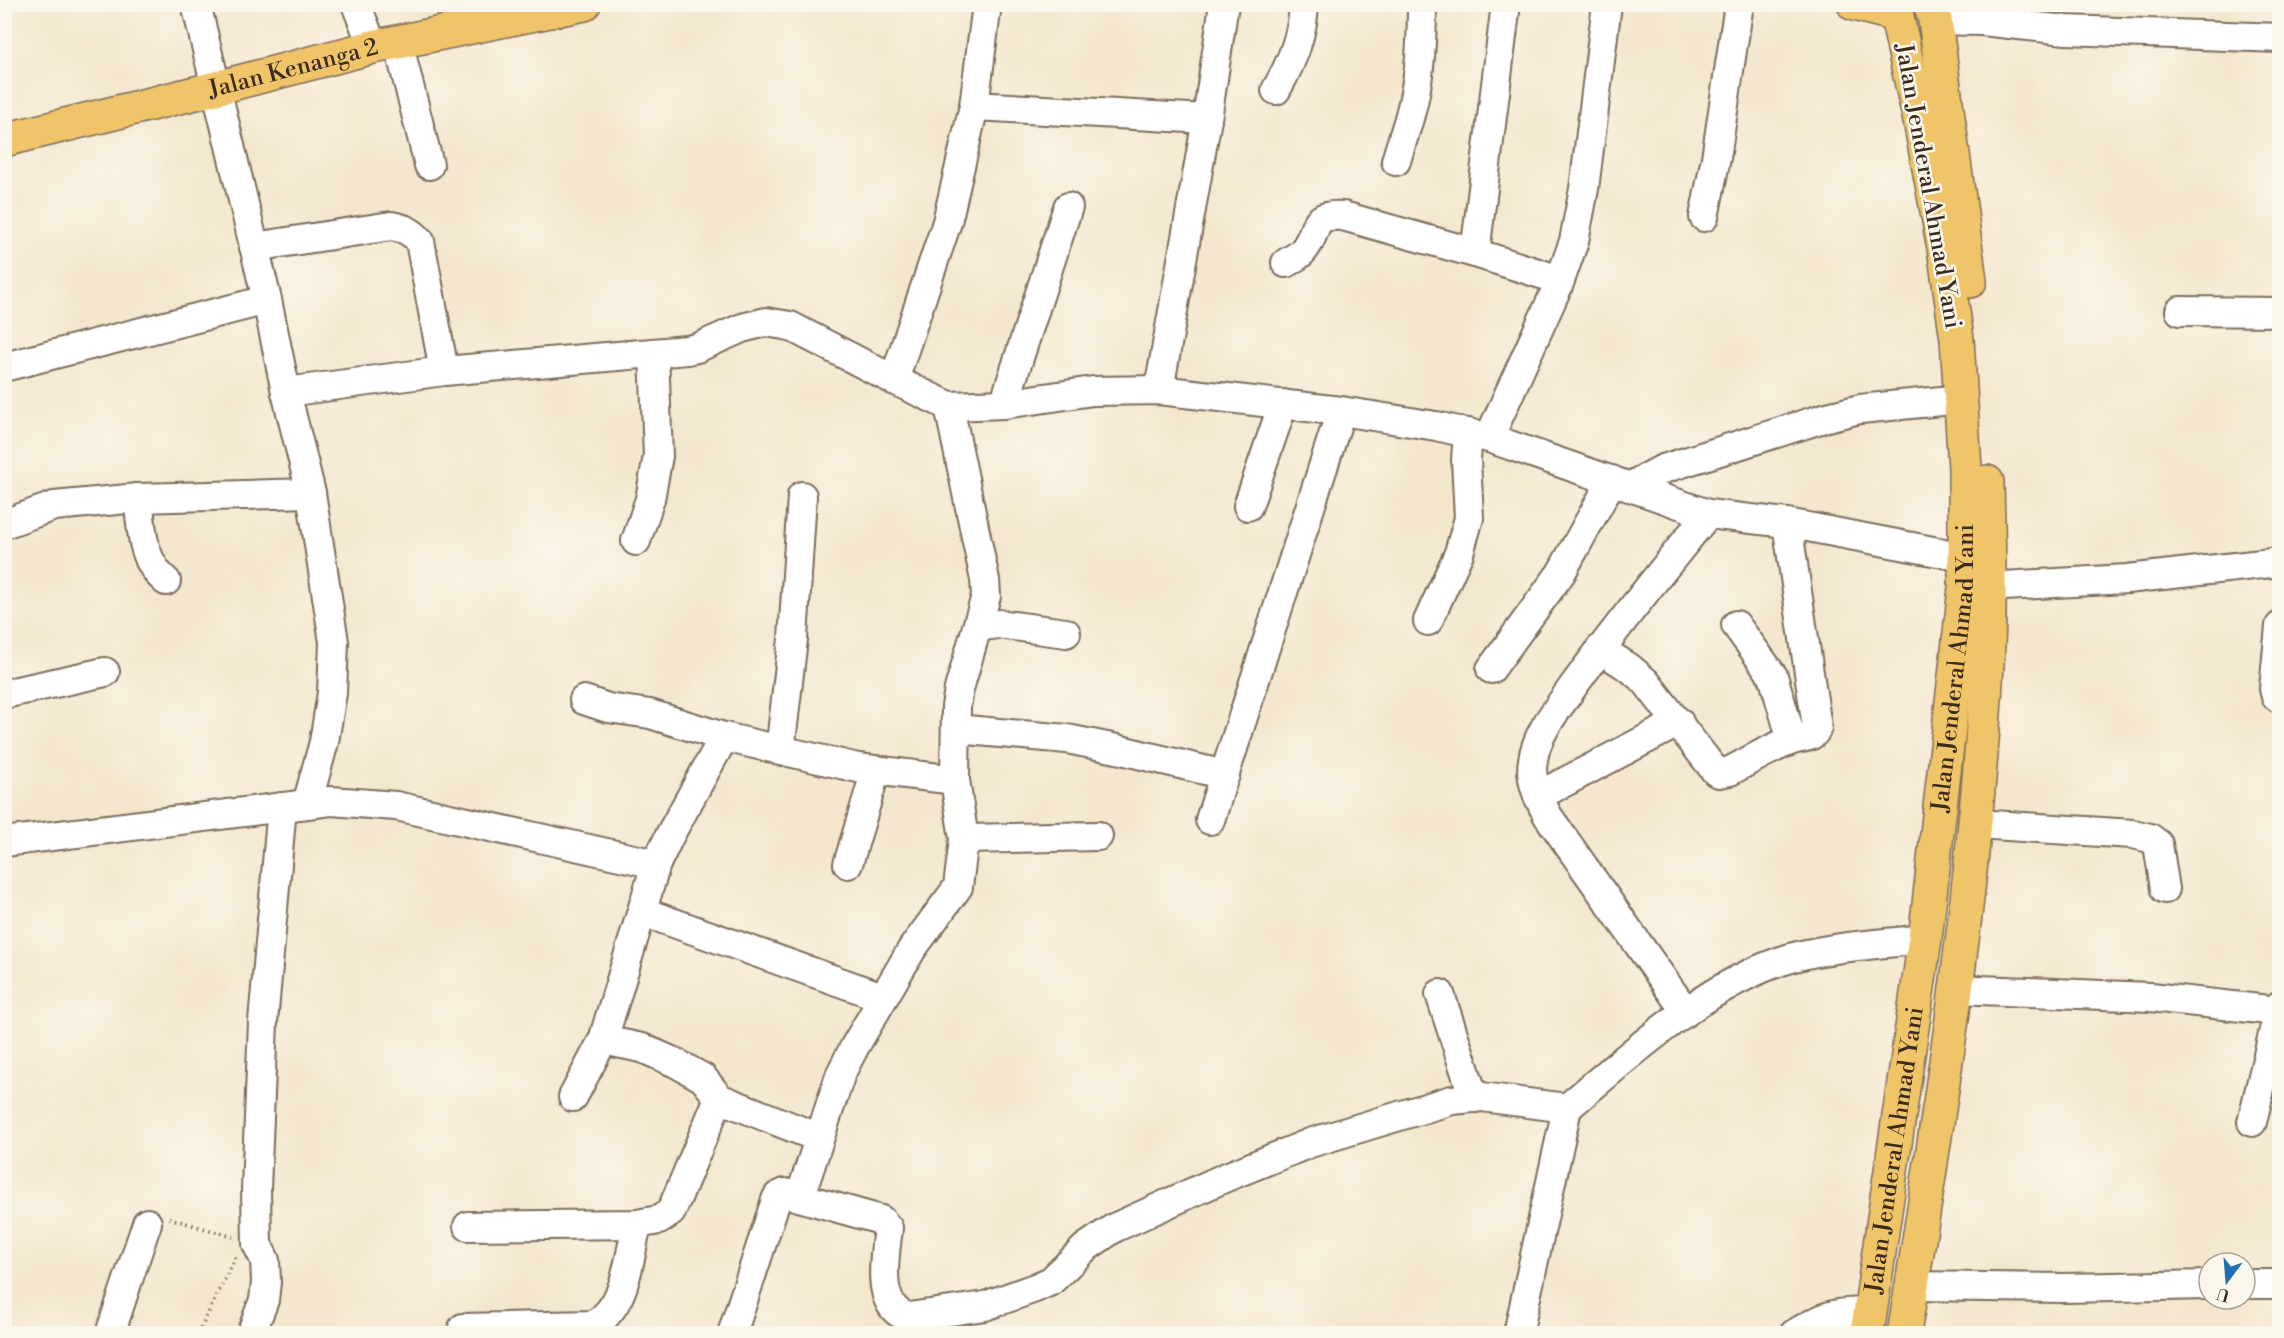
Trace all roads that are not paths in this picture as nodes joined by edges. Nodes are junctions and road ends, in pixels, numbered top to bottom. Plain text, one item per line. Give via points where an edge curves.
1 (196, 4) edge
2 (356, 4) edge
3 (584, 4) edge
4 (987, 4) edge
5 (1224, 4) edge
6 (1304, 4) edge
7 (1422, 4) edge
8 (1506, 4) edge
9 (1607, 4) edge
10 (1739, 4) edge
11 (1854, 4) edge
12 (1895, 10) edge
13 (513, 11) edge
14 (1932, 12) edge
15 (2279, 33) edge
16 (385, 44) junction
17 (216, 88) junction
18 (1276, 90) dead end
19 (974, 106) junction
20 (1207, 119) junction
21 (4, 140) edge
22 (1396, 161) dead end
23 (429, 165) dead end
24 (1068, 207) dead end
25 (1704, 217) dead end
26 (254, 247) junction
27 (1475, 253) junction
28 (1286, 263) dead end
29 (1560, 280) junction
30 (267, 300) junction
31 (2180, 311) dead end
32 (2280, 312) edge
33 (654, 352) junction
34 (4, 367) edge
35 (444, 372) junction
36 (894, 380) junction
37 (1159, 390) junction
38 (286, 392) junction
39 (1962, 399) junction
40 (1004, 404) junction
41 (1284, 404) junction
42 (949, 406) junction
43 (1341, 411) junction
44 (1478, 436) junction
45 (1621, 484) junction
46 (310, 493) junction
47 (802, 496) dead end
48 (138, 498) junction
49 (1248, 506) dead end
50 (1708, 514) junction
51 (1787, 523) junction
52 (4, 524) edge
53 (636, 541) dead end
54 (2280, 562) edge
55 (1977, 573) junction
56 (166, 580) dead end
57 (1428, 621) dead end
58 (1736, 625) dead end
59 (2280, 626) edge
60 (978, 627) junction
61 (1066, 633) dead end
62 (1600, 649) junction
63 (1491, 669) dead end
64 (105, 672) dead end
65 (4, 694) edge
66 (2280, 699) edge
67 (584, 700) dead end
68 (1679, 722) junction
69 (956, 729) junction
70 (724, 737) junction
71 (1792, 740) junction
72 (780, 751) junction
73 (876, 770) junction
74 (1225, 775) junction
75 (955, 780) junction
76 (1538, 796) junction
77 (1941, 800) junction
78 (294, 805) junction
79 (1977, 813) junction
80 (1210, 820) dead end
81 (1098, 836) dead end
82 (964, 839) junction
83 (4, 842) edge
84 (656, 864) junction
85 (848, 864) dead end
86 (2165, 889) dead end
87 (643, 912) junction
88 (1925, 939) junction
89 (1956, 989) junction
90 (1440, 994) dead end
91 (882, 997) junction
92 (2279, 1008) edge
93 (1686, 1012) junction
94 (603, 1040) junction
95 (573, 1097) dead end
96 (719, 1098) junction
97 (1474, 1098) junction
98 (1567, 1108) junction
99 (2252, 1122) dead end
100 (819, 1138) junction
101 (800, 1197) junction
102 (147, 1223) road end
103 (637, 1224) junction
104 (468, 1226) dead end
105 (2257, 1284) edge
106 (2280, 1284) edge
107 (2197, 1285) edge
108 (1912, 1286) junction
109 (1869, 1323) edge
110 (463, 1328) dead end
111 (594, 1329) edge
112 (110, 1334) edge
113 (251, 1334) edge
114 (732, 1334) edge
115 (1518, 1334) edge
116 (1794, 1334) edge
117 (1904, 1334) edge

1 - 17 street
2 - 16 street
3 - 13 main road, Jalan Kenanga 2
4 - 19 street
5 - 20 street
6 - 18 street via 1296,48
7 - 22 street via 1418,75
8 - 27 street
9 - 29 street via 1584,189 1574,241
10 - 25 street
11 - 12 main road
12 - 14 main road
12 - 39 main road, Jalan Jenderal Ahmad Yani via 1944,248
13 - 16 main road, Jalan Kenanga 2
14 - 15 street via 2066,30
14 - 55 main road, Jalan Jenderal Ahmad Yani via 1976,328 1986,461
16 - 17 main road, Jalan Kenanga 2
16 - 23 street
17 - 21 main road, Jalan Kenanga 2
17 - 26 street
19 - 20 street
19 - 36 street via 947,222
20 - 37 street
24 - 40 street
26 - 30 street
26 - 35 street via 391,226 413,233 420,241
27 - 28 street via 1343,216 1326,215 1319,220 1302,253
27 - 29 street
29 - 44 street
30 - 34 street
30 - 38 street
31 - 32 street
33 - 35 street
33 - 36 street via 697,348 766,322 790,326
33 - 53 street via 658,456
35 - 38 street
36 - 42 street
37 - 40 street via 1093,391
37 - 41 street
38 - 46 street
39 - 45 street via 1860,409 1827,417
39 - 55 main road, Jalan Jenderal Ahmad Yani via 1965,469
40 - 42 street
41 - 43 street
41 - 49 street
42 - 60 street via 985,580 986,596
43 - 44 street
43 - 74 street
44 - 45 street
44 - 57 street via 1466,460 1469,518 1459,553
45 - 50 street
45 - 63 street
46 - 48 street
46 - 78 street via 334,642 332,693 324,742
47 - 72 street via 793,639
48 - 52 street via 54,506
48 - 56 street via 147,557
50 - 51 street
50 - 62 street
51 - 55 street
51 - 71 street via 1817,727 1812,736
54 - 55 street via 2127,579
55 - 77 main road, Jalan Jenderal Ahmad Yani
55 - 79 main road, Jalan Jenderal Ahmad Yani via 1988,646
58 - 71 street via 1773,676
59 - 66 street via 2274,689
60 - 61 street via 999,624
60 - 69 street via 959,689
62 - 68 street via 1639,675
62 - 76 street via 1536,744 1532,762
64 - 65 street
67 - 70 street via 650,714
68 - 71 street via 1711,768 1719,773
68 - 76 street
69 - 74 street via 1067,740
69 - 75 street
70 - 72 street
70 - 84 street
72 - 73 street
73 - 75 street
73 - 85 street
74 - 80 street
75 - 82 street
76 - 93 street via 1548,816
77 - 79 main road
77 - 88 main road, Jalan Jenderal Ahmad Yani
78 - 83 street
78 - 84 street via 331,801 396,806
78 - 113 street via 263,1022 250,1242 265,1260 266,1282 264,1300
79 - 86 street via 2150,838 2158,844
79 - 89 main road, Jalan Jenderal Ahmad Yani
81 - 82 street
82 - 91 street via 958,887 928,925
84 - 87 street
87 - 91 street
87 - 94 street
88 - 93 street via 1793,957 1744,976
88 - 109 main road, Jalan Jenderal Ahmad Yani
89 - 92 street via 2151,997
89 - 108 main road, Jalan Jenderal Ahmad Yani
90 - 97 street
91 - 100 street via 842,1073
92 - 99 street
93 - 98 street
94 - 95 street
94 - 96 street via 642,1048 676,1063 703,1078
96 - 100 street
96 - 103 street via 671,1212 659,1220
97 - 98 street via 1507,1098
97 - 101 street via 1452,1100 1310,1143 1224,1178 1114,1228 1085,1248 1052,1281 985,1306 950,1313 909,1317 892,1309 884,1284 888,1228 881,1220
98 - 115 street
100 - 101 street
101 - 114 street via 786,1193 776,1200
102 - 112 street
103 - 104 street
103 - 111 street via 619,1297
105 - 106 street
107 - 108 street
108 - 117 main road, Jalan Jenderal Ahmad Yani
109 - 116 street via 1843,1312 1824,1316
110 - 111 street

